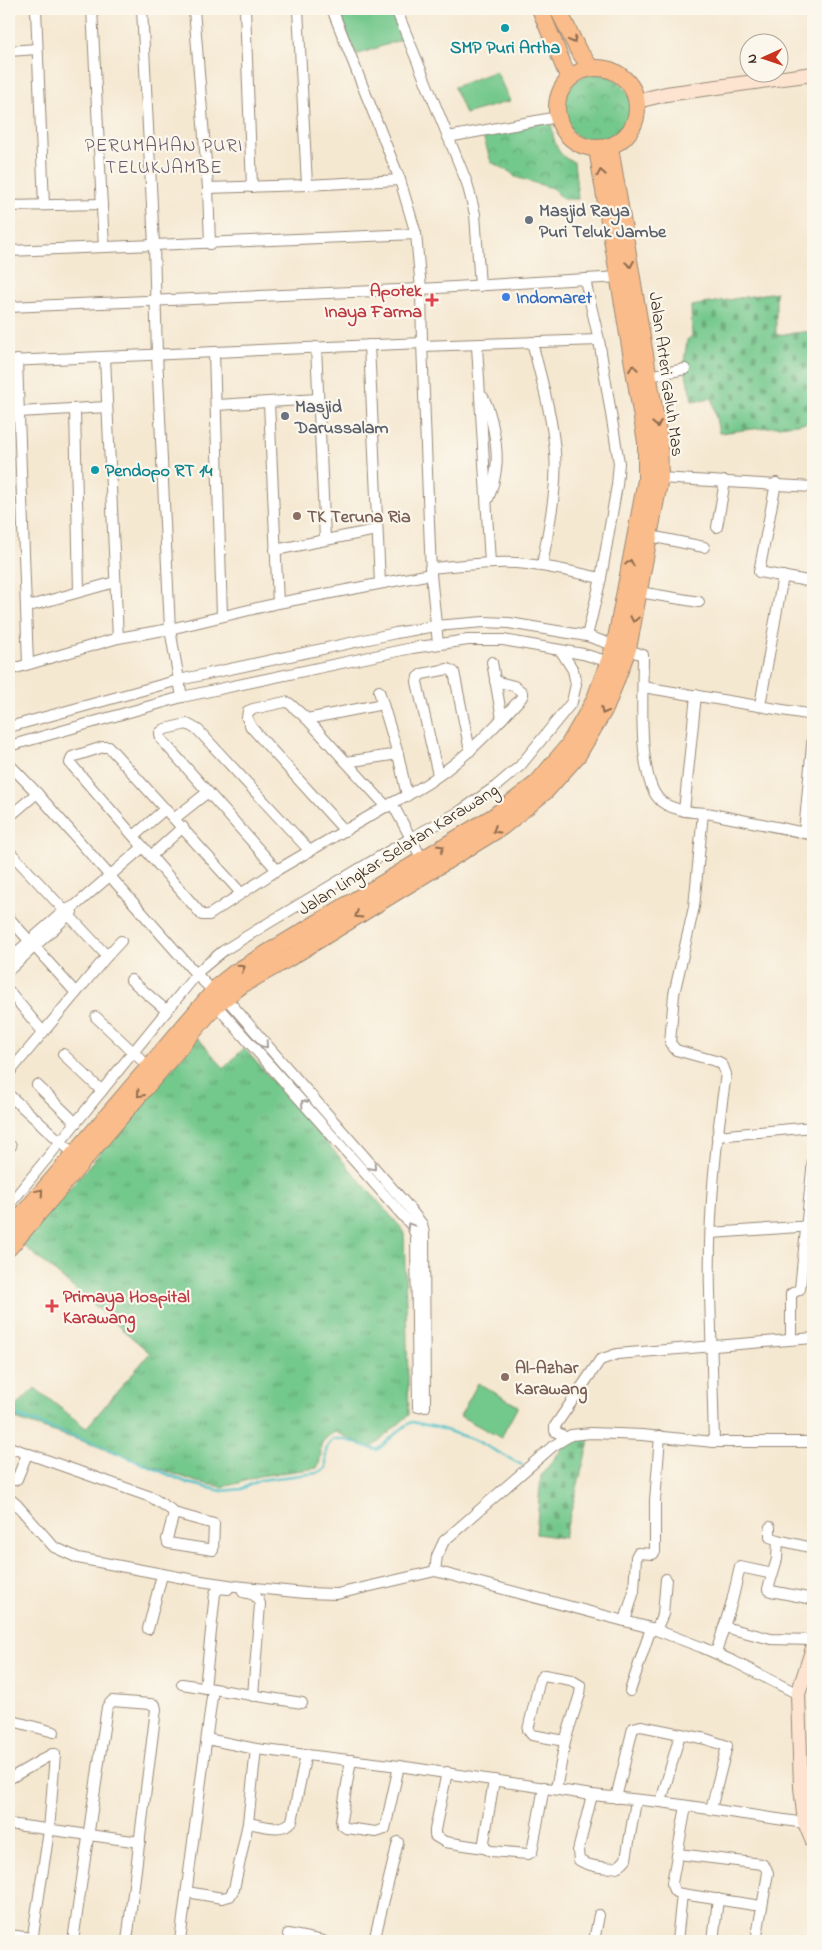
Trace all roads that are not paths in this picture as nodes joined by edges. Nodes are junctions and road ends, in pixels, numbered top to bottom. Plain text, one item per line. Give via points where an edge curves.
1 (36, 9) edge
2 (92, 9) edge
3 (142, 9) edge
4 (194, 9) edge
5 (245, 9) edge
6 (298, 9) edge
7 (332, 9) edge
8 (396, 9) edge
9 (540, 9) edge
10 (558, 9) edge
11 (37, 50) junction
12 (9, 51) edge
13 (591, 68) junction
14 (813, 74) edge
15 (569, 79) junction
16 (637, 101) junction
17 (558, 117) junction
18 (448, 137) junction
19 (604, 148) junction
20 (400, 180) junction
21 (307, 185) junction
22 (252, 187) junction
23 (208, 188) junction
24 (102, 204) junction
25 (44, 205) junction
26 (9, 206) edge
27 (416, 234) junction
28 (210, 244) junction
29 (154, 245) junction
30 (104, 247) junction
31 (9, 250) edge
32 (618, 277) junction
33 (585, 280) junction
34 (480, 286) junction
35 (421, 289) junction
36 (156, 300) junction
37 (9, 307) edge
38 (599, 340) junction
39 (532, 342) junction
40 (368, 345) junction
41 (422, 345) junction
42 (476, 346) junction
43 (316, 347) junction
44 (214, 352) junction
45 (156, 355) junction
46 (105, 357) junction
47 (13, 361) edge
48 (685, 369) dead end
49 (648, 376) junction
50 (318, 399) junction
51 (269, 402) junction
52 (217, 405) junction
53 (106, 407) junction
54 (75, 410) junction
55 (19, 412) junction
56 (660, 478) junction
57 (725, 481) junction
58 (776, 483) junction
59 (813, 487) edge
60 (717, 527) dead end
61 (376, 530) junction
62 (650, 536) junction
63 (325, 539) junction
64 (704, 547) dead end
65 (275, 550) junction
66 (490, 563) junction
67 (542, 566) junction
68 (431, 571) junction
69 (783, 576) junction
70 (601, 578) junction
71 (115, 582) junction
72 (813, 582) edge
73 (380, 583) junction
74 (79, 591) junction
75 (639, 592) junction
76 (699, 602) dead end
77 (278, 603) junction
78 (26, 607) junction
79 (222, 616) junction
80 (435, 626) junction
81 (170, 629) junction
82 (587, 636) junction
83 (118, 638) junction
84 (438, 644) junction
85 (621, 647) junction
86 (561, 650) junction
87 (492, 662) dead end
88 (28, 664) junction
89 (615, 664) junction
90 (9, 670) edge
91 (180, 680) junction
92 (495, 682) junction
93 (643, 687) junction
94 (380, 691) dead end
95 (696, 695) junction
96 (182, 697) junction
97 (383, 704) junction
98 (760, 705) junction
99 (813, 715) edge
100 (307, 719) junction
101 (502, 719) junction
102 (9, 727) edge
103 (813, 734) edge
104 (9, 746) edge
105 (470, 751) junction
106 (398, 754) junction
107 (346, 762) junction
108 (10, 768) edge
109 (438, 776) junction
110 (208, 792) junction
111 (37, 793) junction
112 (407, 796) junction
113 (389, 805) junction
114 (166, 809) junction
115 (684, 811) junction
116 (703, 813) junction
117 (9, 817) edge
118 (175, 818) junction
119 (183, 827) junction
120 (345, 831) junction
121 (809, 834) edge
122 (134, 836) junction
123 (411, 838) junction
124 (143, 847) junction
125 (9, 851) edge
126 (310, 851) junction
127 (151, 856) junction
128 (422, 859) junction
129 (277, 870) junction
130 (109, 876) junction
131 (383, 891) junction
132 (242, 893) junction
133 (66, 914) junction
134 (9, 918) edge
135 (122, 941) dead end
136 (33, 943) junction
137 (107, 956) junction
138 (9, 959) edge
139 (9, 970) edge
140 (196, 974) junction
141 (131, 980) dead end
142 (9, 991) edge
143 (76, 993) junction
144 (218, 998) junction
145 (167, 1011) junction
146 (96, 1018) dead end
147 (43, 1032) junction
148 (133, 1053) junction
149 (63, 1054) dead end
150 (148, 1066) junction
151 (9, 1071) edge
152 (37, 1085) dead end
153 (102, 1091) junction
154 (9, 1095) edge
155 (76, 1123) junction
156 (813, 1127) edge
157 (717, 1136) junction
158 (67, 1148) junction
159 (813, 1160) edge
160 (9, 1205) edge
161 (810, 1226) edge
162 (9, 1230) edge
163 (711, 1233) junction
164 (9, 1248) edge
165 (813, 1338) edge
166 (791, 1339) junction
167 (712, 1345) junction
168 (422, 1407) dead end
169 (660, 1436) junction
170 (565, 1437) junction
171 (714, 1442) junction
172 (813, 1442) edge
173 (9, 1447) edge
174 (27, 1454) junction
175 (9, 1478) edge
176 (9, 1498) edge
177 (174, 1513) junction
178 (770, 1527) dead end
179 (778, 1540) junction
180 (813, 1548) edge
181 (435, 1571) junction
182 (773, 1574) junction
183 (162, 1575) junction
184 (666, 1579) dead end
185 (813, 1599) edge
186 (626, 1621) junction
187 (724, 1627) junction
188 (148, 1629) dead end
189 (653, 1629) junction
190 (813, 1640) edge
191 (813, 1648) edge
192 (716, 1653) junction
193 (182, 1684) dead end
194 (209, 1689) junction
195 (630, 1692) dead end
196 (798, 1694) junction
197 (253, 1696) junction
198 (302, 1703) dead end
199 (9, 1720) edge
200 (54, 1732) dead end
201 (680, 1734) junction
202 (207, 1739) junction
203 (565, 1741) junction
204 (256, 1749) junction
205 (306, 1754) junction
206 (351, 1760) junction
207 (399, 1766) junction
208 (447, 1772) junction
209 (9, 1779) edge
210 (494, 1780) junction
211 (544, 1787) junction
212 (556, 1789) junction
213 (592, 1795) junction
214 (616, 1798) junction
215 (636, 1800) junction
216 (661, 1802) junction
217 (686, 1806) junction
218 (711, 1809) junction
219 (805, 1822) junction
220 (248, 1823) junction
221 (9, 1824) edge
222 (49, 1831) junction
223 (88, 1835) junction
224 (140, 1842) junction
225 (398, 1842) dead end
226 (813, 1842) edge
227 (484, 1848) junction
228 (678, 1854) junction
229 (187, 1892) junction
230 (682, 1894) junction
231 (718, 1899) junction
232 (761, 1906) junction
233 (599, 1915) dead end
234 (288, 1934) dead end
235 (9, 1935) edge
236 (32, 1940) edge
237 (73, 1941) edge
238 (127, 1941) edge
239 (180, 1941) edge
240 (323, 1941) edge
241 (374, 1941) edge
242 (594, 1941) edge
243 (677, 1941) edge
244 (713, 1941) edge
245 (756, 1941) edge

1 - 11 street
2 - 24 street
3 - 29 street
4 - 23 street
5 - 22 street
6 - 21 street
7 - 20 street
8 - 18 street
9 - 15 main road
10 -> 13 main road via 578,50
11 - 12 street
11 - 25 street
13 - 15 main road
13 - 16 main road via 604,68 626,79
14 - 16 street via 666,94
15 - 17 main road via 558,96
16 - 19 main road via 635,124 629,134 620,142
17 - 18 street
17 - 19 main road via 564,132 576,143
18 - 34 street via 467,183 475,214
32 -> 19 main road
19 -> 49 main road, Jalan Arteri Galuh Mas
20 - 21 street
20 - 27 street
21 - 22 street
22 - 23 street
23 - 28 street
24 - 25 street
24 - 30 street
25 - 26 street
27 - 28 street
27 - 35 street
28 - 29 street
29 - 30 street
29 - 36 street
30 - 31 street
32 - 33 street
85 -> 32 main road via 646,480 646,442
33 - 34 street
33 - 38 street
34 - 35 street
35 - 36 street
35 - 41 street
36 - 37 street
36 - 45 street
38 - 39 street
38 - 70 street via 619,464
39 - 42 street
39 - 67 street via 555,451 554,497
40 - 41 street
40 - 43 street
40 - 61 street
41 - 42 street
41 - 68 street
42 - 66 street
43 - 44 street
43 - 50 street
44 - 45 street
44 - 52 street
45 - 46 street
45 - 81 street
46 - 47 street
46 - 53 street
47 - 55 street
48 - 49 street
49 -> 56 main road, Jalan Arteri Galuh Mas via 659,438
50 - 51 street
50 - 63 street
51 - 52 street
51 - 65 street
52 - 79 street
53 - 54 street
53 - 71 street
54 - 55 street
54 - 74 street
55 - 78 street
56 - 57 street
56 - 62 main road, Jalan Arteri Galuh Mas
57 - 58 street
57 - 60 street
58 - 59 street
58 - 69 street via 759,569 761,573
61 - 63 street
61 - 73 street
62 - 64 street
62 - 75 main road, Jalan Arteri Galuh Mas
63 - 65 street
65 - 77 street
66 - 67 street
66 - 68 street
67 - 70 street
68 - 73 street
68 - 80 street
69 - 72 street
69 - 98 street
70 - 82 street
71 - 74 street
71 - 83 street
73 - 77 street
74 - 78 street
75 - 76 street
75 -> 85 main road, Jalan Arteri Galuh Mas
77 - 79 street
78 - 88 street
79 - 81 street
80 - 82 street via 509,623
80 - 84 street
80 - 91 street
81 - 83 street
81 - 91 street
82 - 85 street
83 - 88 street
84 - 86 street via 503,640
84 - 96 street
85 - 89 main road, Jalan Arteri Galuh Mas
85 - 93 street via 643,655
86 - 89 street
86 - 123 street via 573,670 576,684 572,702 549,731 520,766 495,787 459,812
87 - 92 street
88 - 90 street
128 -> 89 main road, Jalan Lingkar Selatan Karawang via 494,816 537,783 568,746
89 -> 131 main road, Jalan Lingkar Selatan Karawang via 606,707 578,755 546,791 502,827
91 - 96 street
91 - 102 street
92 - 101 street
92 - 101 street via 517,687 523,695
93 - 95 street
93 - 115 street via 644,746 653,791 659,800
94 - 97 street
95 - 98 street
95 - 115 street
96 - 104 street
97 - 100 street
97 - 106 street
98 - 99 street
100 - 107 street
100 - 120 street via 285,702 252,709 247,718 251,727
101 - 105 street
103 - 121 street
105 - 109 street
105 - 109 street via 454,672 448,669 422,674 417,682
106 - 107 street
106 - 112 street
107 - 113 street
108 - 111 street
109 - 112 street
110 - 118 street
110 - 126 street via 161,739 160,733 165,729 188,724 198,730
110 - 129 street
111 - 117 street
111 - 130 street
112 - 113 street
113 - 120 street
113 - 123 street
114 - 118 street
114 - 122 street
114 - 122 street via 109,747 72,757 70,763
115 - 116 street
116 - 121 street
116 - 157 street via 694,907 674,994 670,1043 676,1050 723,1066 726,1074
118 - 119 street
119 - 127 street
119 - 132 street
120 - 126 street
122 - 124 street
123 - 128 street
123 - 140 street via 223,951
124 - 127 street
124 - 130 street
125 - 133 street
126 - 129 street
127 - 132 street via 202,915 208,915
128 - 131 main road, Jalan Lingkar Selatan Karawang
129 - 132 street
130 - 133 street
130 - 140 street
131 - 144 main road, Jalan Lingkar Selatan Karawang via 286,960
133 - 136 street
133 - 137 street
134 - 136 street
135 - 137 street
136 - 138 street
136 - 139 street
136 - 143 street
137 - 143 street
140 - 144 street
140 - 145 street
141 - 145 street
142 - 147 street
143 - 147 street
144 - 150 main road, Jalan Lingkar Selatan Karawang
144 -> 164 main road, Jalan Lingkar Selatan Karawang
144 - 168 street via 412,1226 416,1236
145 - 148 street
146 - 148 street
147 - 151 street
148 - 150 street
148 - 153 street
149 - 153 street
150 - 158 main road, Jalan Lingkar Selatan Karawang
152 - 155 street
153 - 155 street
154 - 158 street
155 - 158 street
156 - 157 street
157 - 163 street
158 - 160 street
162 -> 158 main road, Jalan Lingkar Selatan Karawang
159 - 161 street
161 - 163 street
161 - 166 street via 800,1289 791,1294
163 - 167 street
165 - 166 street
166 - 167 street
167 - 170 street via 617,1354 600,1360 554,1428
167 - 171 street
169 - 170 street via 591,1433
169 - 171 street
169 - 186 street via 655,1552 636,1557 634,1591
170 - 181 street via 444,1541
171 - 172 street
173 - 174 street
174 - 175 street via 17,1479
174 - 177 street via 150,1496
176 - 183 street via 54,1547 78,1558
177 - 177 street via 214,1524 212,1550 168,1543
178 - 179 street via 770,1537
179 - 180 street
179 - 182 street
181 - 183 street via 337,1594 236,1586
181 - 186 street
182 - 185 street via 768,1589 771,1592
182 - 187 street via 740,1567
183 - 188 street
184 - 189 street via 663,1614
186 - 189 street
187 - 190 street via 771,1639
187 - 192 street
189 - 192 street
189 - 195 street
191 - 196 street
192 - 196 street
193 - 194 street
194 - 197 street
194 - 197 street via 215,1593 220,1588 254,1594 260,1604
194 - 202 street
196 - 219 street
197 - 198 street
199 - 200 street
201 - 214 street via 641,1726 633,1728
201 - 216 street
201 - 218 street via 706,1738 727,1746
202 - 204 street
202 - 229 street
203 - 203 street via 532,1734 528,1730 540,1678 544,1675 570,1680 581,1686
203 - 212 street
204 - 205 street
204 - 220 street
205 - 206 street
205 - 220 street via 292,1821 280,1828
206 - 207 street
206 - 207 street via 342,1825 376,1832 386,1829
207 - 208 street
208 - 210 street
208 - 227 street via 436,1836 445,1842
209 - 222 street via 55,1754
210 - 211 street
210 - 227 street
211 - 212 street
211 - 227 street via 532,1852
212 - 213 street
213 - 214 street
213 - 215 street via 578,1851 579,1860 584,1864 615,1868 626,1858
214 - 215 street
215 - 216 street
216 - 217 street
217 - 218 street
217 - 228 street
218 - 219 street
219 - 226 street
220 - 229 street via 230,1896 222,1898
221 - 222 street
222 - 223 street
222 - 236 street
223 - 224 street
223 - 224 street via 107,1707 112,1701 150,1704 156,1709
223 - 237 street
224 - 238 street
225 - 241 street
228 - 230 street via 672,1883 673,1890
228 - 232 street via 762,1864 768,1873
229 - 239 street
230 - 231 street
230 - 243 street
231 - 232 street
231 - 244 street
232 - 245 street
233 - 242 street
234 - 240 street
235 - 236 street

